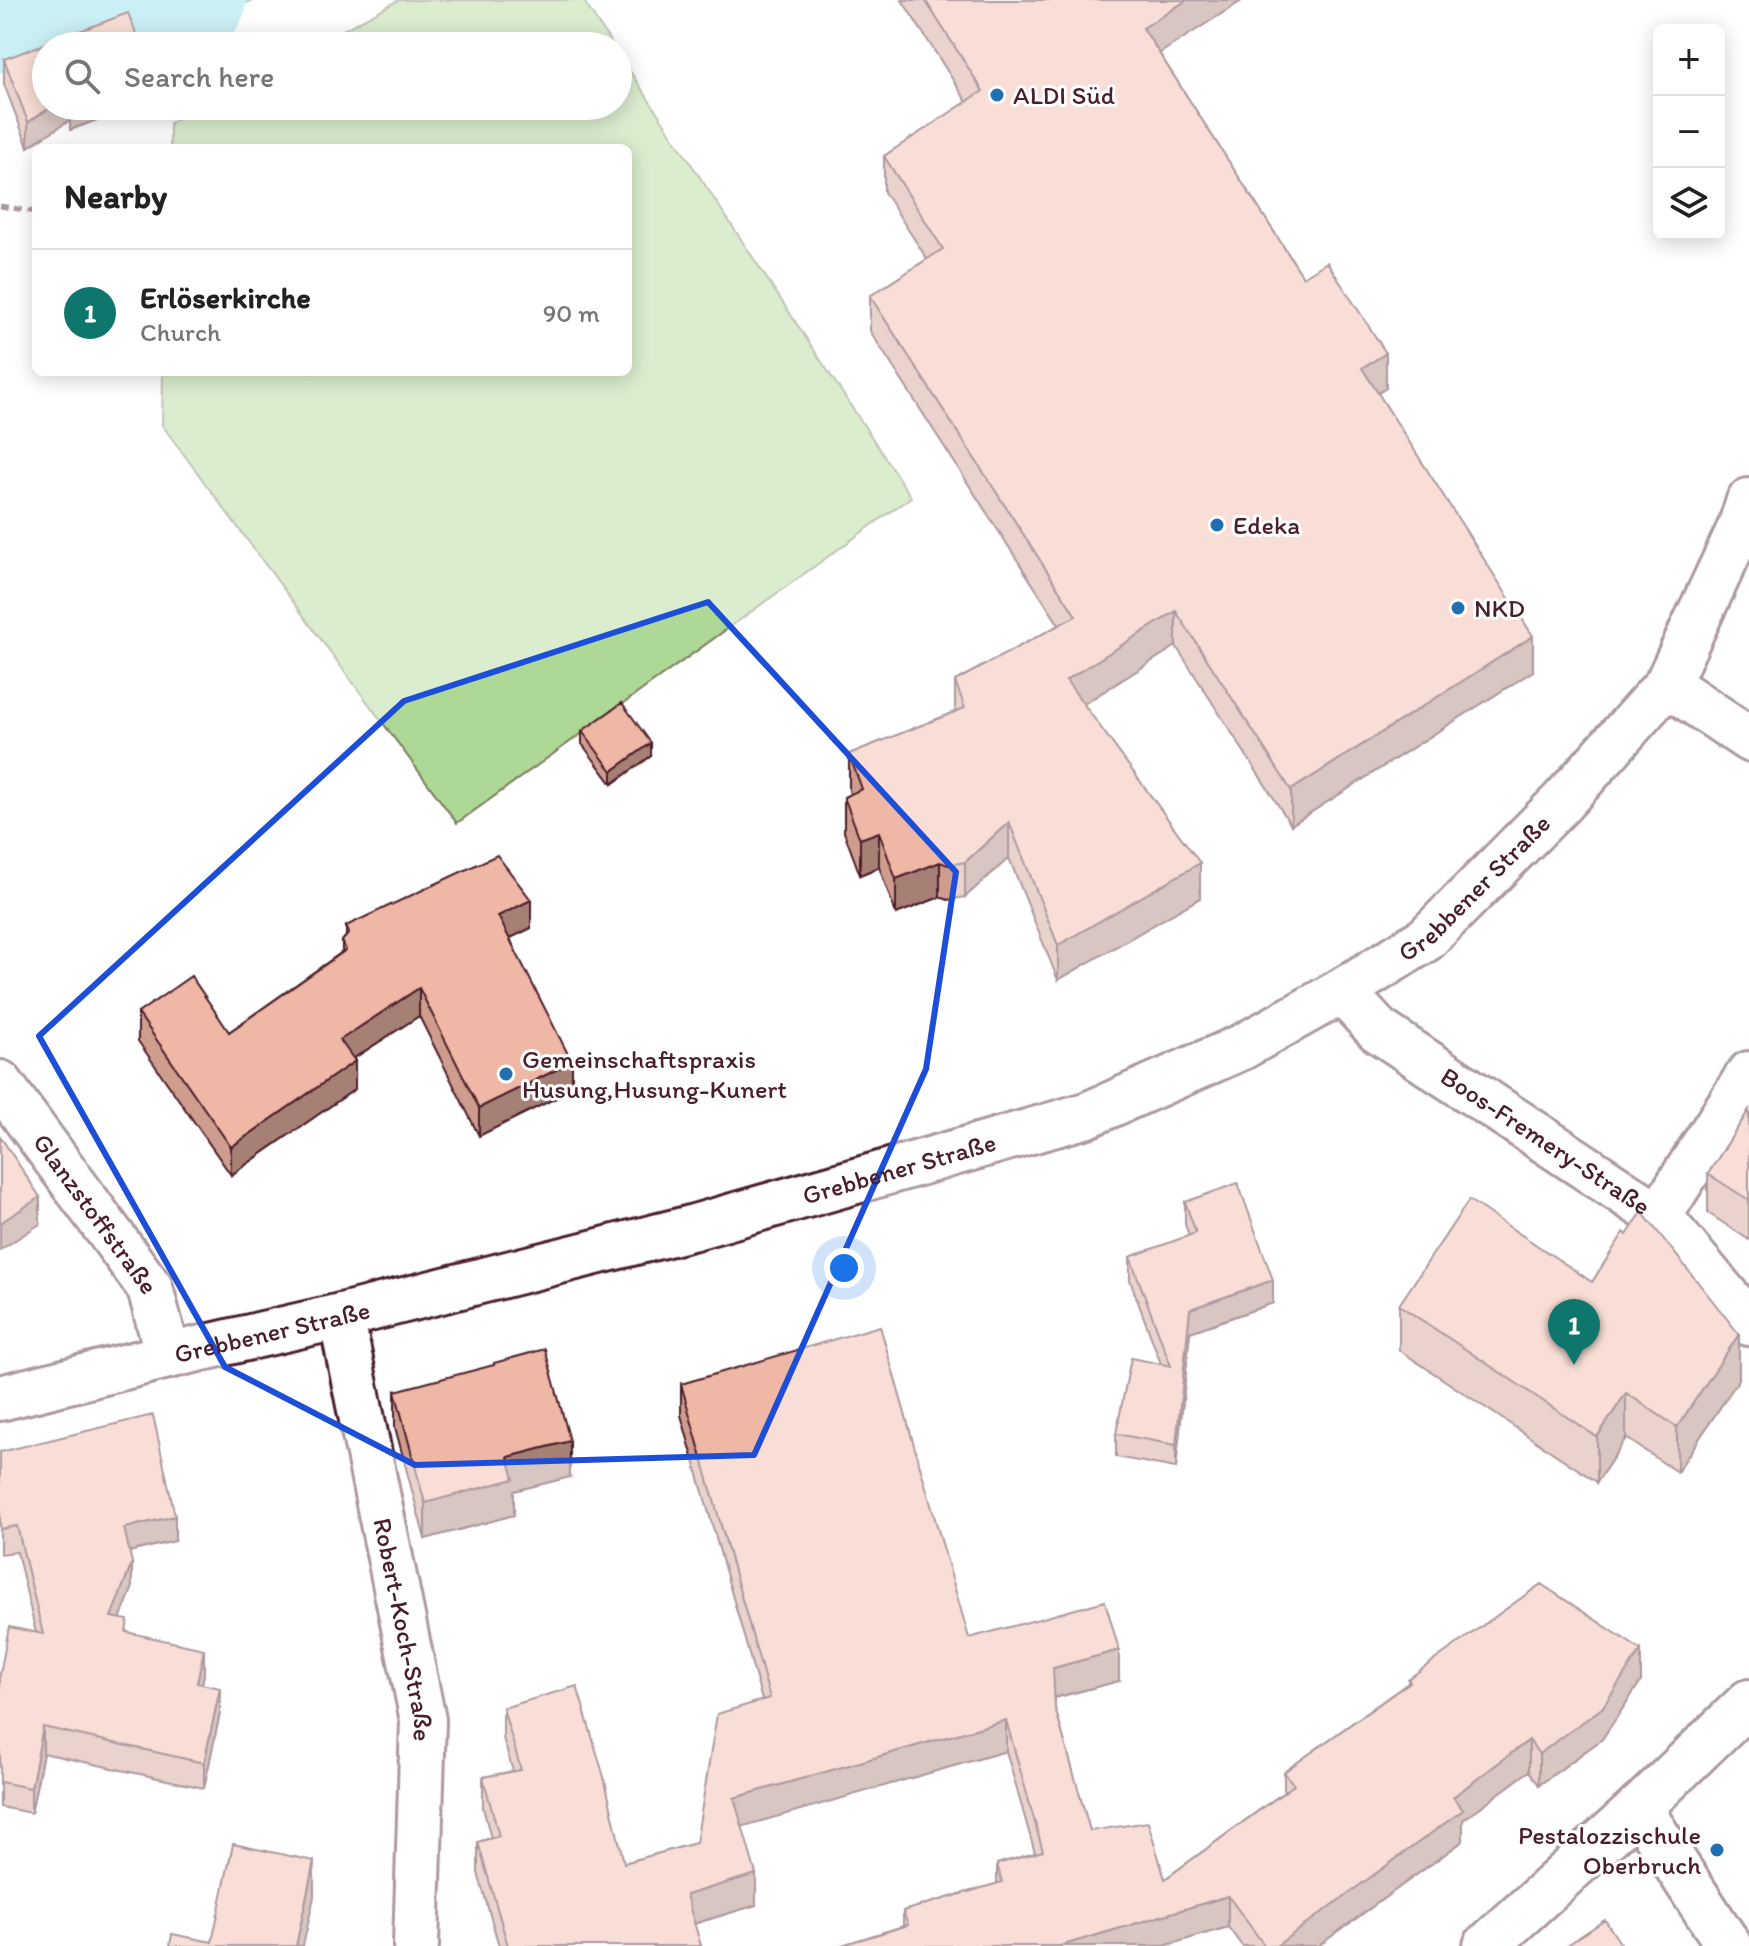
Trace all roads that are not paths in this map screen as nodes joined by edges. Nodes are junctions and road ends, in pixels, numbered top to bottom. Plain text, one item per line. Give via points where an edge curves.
1 (1749, 501) edge
2 (1667, 684) junction
3 (1749, 739) edge
4 (1342, 991) junction
5 (1749, 1074) edge
6 (0, 1083) edge
7 (1659, 1216) junction
8 (341, 1316) junction
9 (1749, 1323) edge
10 (168, 1356) junction
11 (0, 1398) edge
12 (1749, 1702) edge
13 (1639, 1808) junction
14 (416, 1946) edge
15 (1486, 1946) edge
16 (1729, 1946) edge

1 - 2 street
2 - 3 street
2 - 4 street, Grebbener Straße via 1562,802 1426,939
4 - 7 street, Boos-Fremery-Straße via 1378,1030
4 - 8 street, Grebbener Straße via 1242,1047 1087,1115 691,1228
5 - 7 street, Boos-Fremery-Straße
6 - 10 street, Glanzstoffstraße via 150,1288
7 - 9 street
8 - 10 street, Grebbener Straße
8 - 14 street, Robert-Koch-Straße via 423,1720
10 - 11 street, Grebbener Straße
12 - 13 street
13 - 15 street
13 - 16 street

